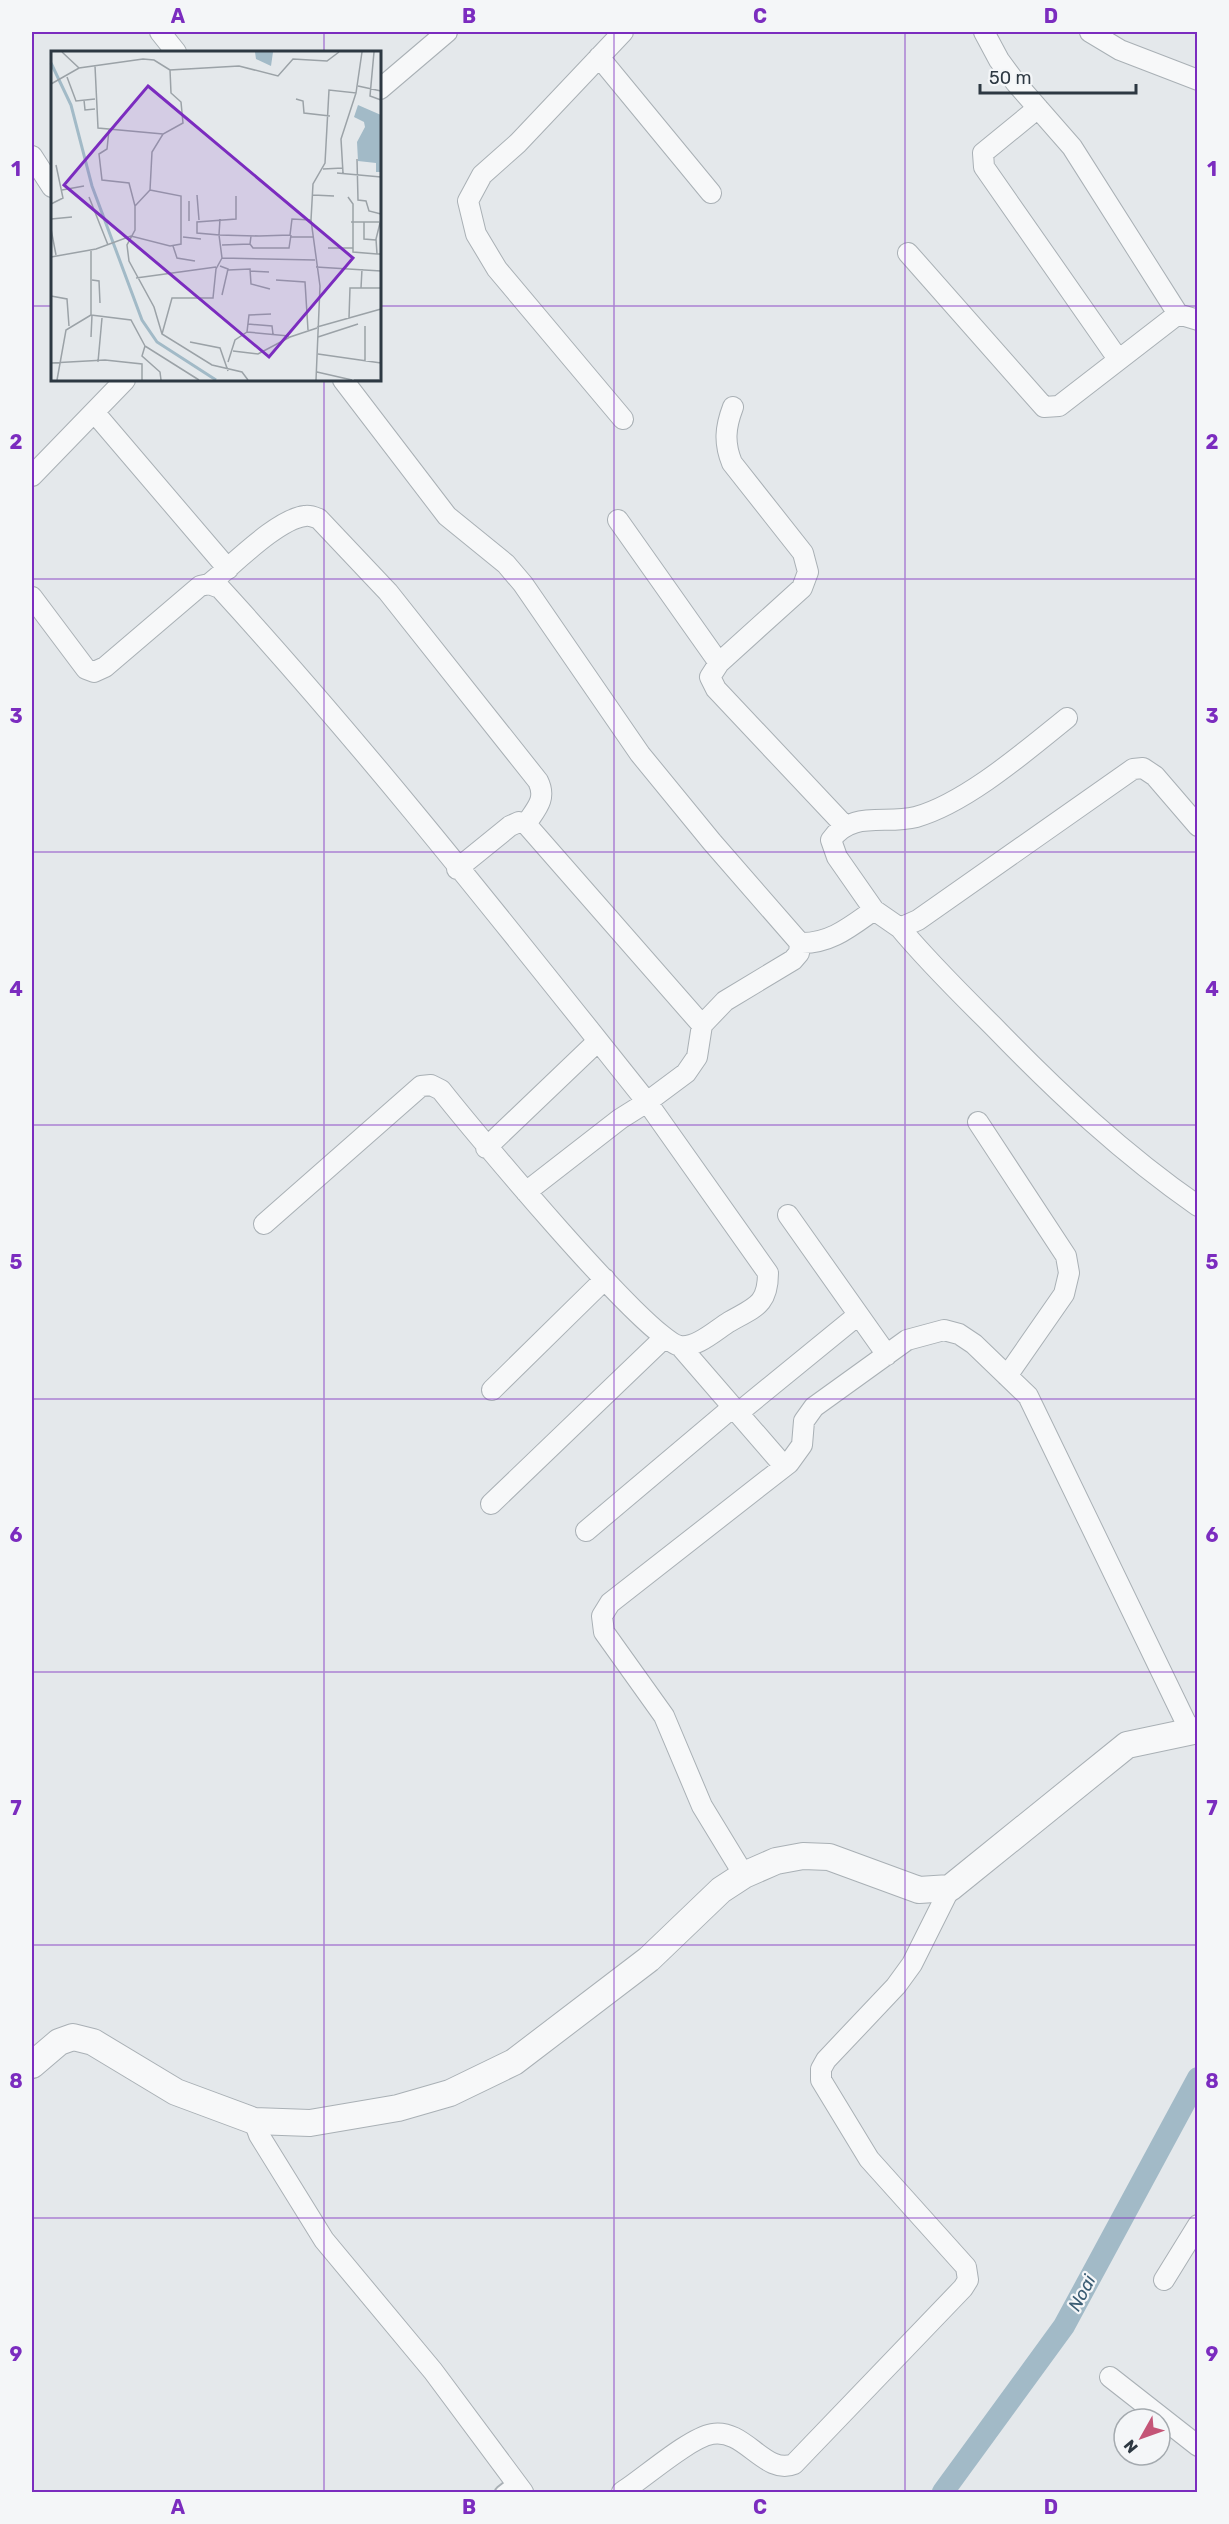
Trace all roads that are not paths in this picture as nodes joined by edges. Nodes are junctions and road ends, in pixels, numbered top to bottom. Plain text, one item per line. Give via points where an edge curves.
1 (447, 32) edge
2 (623, 32) edge
3 (984, 32) edge
4 (1090, 32) edge
5 (599, 57) junction
6 (1197, 80) edge
7 (381, 88) edge
8 (1038, 108) junction
9 (32, 156) edge
10 (51, 185) edge
11 (711, 193) dead end
12 (908, 253) dead end
13 (1191, 314) edge
14 (1118, 359) junction
15 (125, 381) edge
16 (344, 381) edge
17 (732, 407) dead end
18 (94, 412) junction
19 (623, 419) dead end
20 (32, 476) edge
21 (618, 520) dead end
22 (228, 569) junction
23 (209, 584) junction
24 (32, 597) edge
25 (719, 663) junction
26 (1067, 718) dead end
27 (526, 825) junction
28 (845, 826) junction
29 (1197, 826) edge
30 (457, 868) junction
31 (874, 910) junction
32 (900, 928) junction
33 (800, 943) junction
34 (702, 1025) junction
35 (598, 1041) junction
36 (647, 1102) junction
37 (978, 1122) dead end
38 (486, 1148) junction
39 (526, 1192) junction
40 (1197, 1206) edge
41 (788, 1215) dead end
42 (264, 1224) dead end
43 (605, 1279) junction
44 (858, 1315) junction
45 (672, 1342) junction
46 (887, 1355) junction
47 (1007, 1376) junction
48 (492, 1389) dead end
49 (736, 1410) junction
50 (784, 1466) junction
51 (491, 1504) dead end
52 (586, 1531) dead end
53 (1195, 1733) edge
54 (744, 1875) junction
55 (950, 1888) junction
56 (32, 2065) edge
57 (255, 2121) junction
58 (1197, 2225) edge
59 (1164, 2280) dead end
60 (1110, 2377) dead end
61 (1197, 2446) edge
62 (513, 2489) edge
63 (622, 2493) edge

1 - 7 street
2 - 5 street
3 - 8 street via 999,60
4 - 6 street via 1119,50
5 - 11 street
5 - 19 street via 518,143 482,175 468,201 476,234 497,269
8 - 13 street via 1072,147
8 - 14 street via 983,153 984,167
9 - 10 street
12 - 14 street via 1044,406 1059,406
13 - 14 street
15 - 18 street
16 - 33 street via 447,516 506,564 523,584 640,754
17 - 25 street via 725,427 726,448 732,463 803,553 808,572 802,588
18 - 20 street
18 - 22 street
21 - 25 street
22 - 23 street
22 - 27 street via 295,519 308,515 329,527 388,592 538,781 543,799
23 - 24 street via 200,586 105,667 94,672 86,669
23 - 30 street via 220,588 269,642
25 - 28 street via 710,677 716,690
26 - 28 street via 1003,768 939,809 914,818 850,822
27 - 30 street via 519,822 510,826
27 - 34 street
28 - 31 street via 831,840 837,857
29 - 32 street via 1155,776 1143,768 1133,769 949,901
30 - 35 street
31 - 32 street
31 - 33 street via 838,935 814,944
32 - 40 street via 970,1004 1098,1129
33 - 34 street via 793,960 725,1000
34 - 36 street via 697,1057 686,1073
35 - 36 street
35 - 38 street
36 - 39 street
36 - 45 street via 768,1273 768,1293 757,1306 693,1344
37 - 47 street via 1066,1256 1069,1273 1064,1293
38 - 39 street
38 - 42 street via 441,1090 431,1084 421,1086
39 - 43 street
41 - 44 street
43 - 45 street
43 - 48 street
44 - 46 street
44 - 49 street
45 - 49 street
45 - 51 street
46 - 47 street via 907,1340 944,1330 974,1344
46 - 50 street via 814,1407 804,1421 802,1445
47 - 53 street via 1028,1396
49 - 50 street
49 - 52 street
50 - 54 street via 610,1603 602,1616 604,1632 664,1716 702,1806
53 - 55 street via 1127,1745
54 - 55 street via 776,1861 829,1857 919,1890
54 - 57 street via 602,1997 514,2062 480,2081 398,2108 310,2123
55 - 63 street via 912,1964 826,2060 821,2080 869,2159 966,2267 968,2280 794,2464 786,2468 776,2466 732,2434 708,2434
56 - 57 street via 59,2042 73,2037 93,2042 176,2091
57 - 62 street via 259,2135 324,2240 433,2371
58 - 59 street
60 - 61 street

